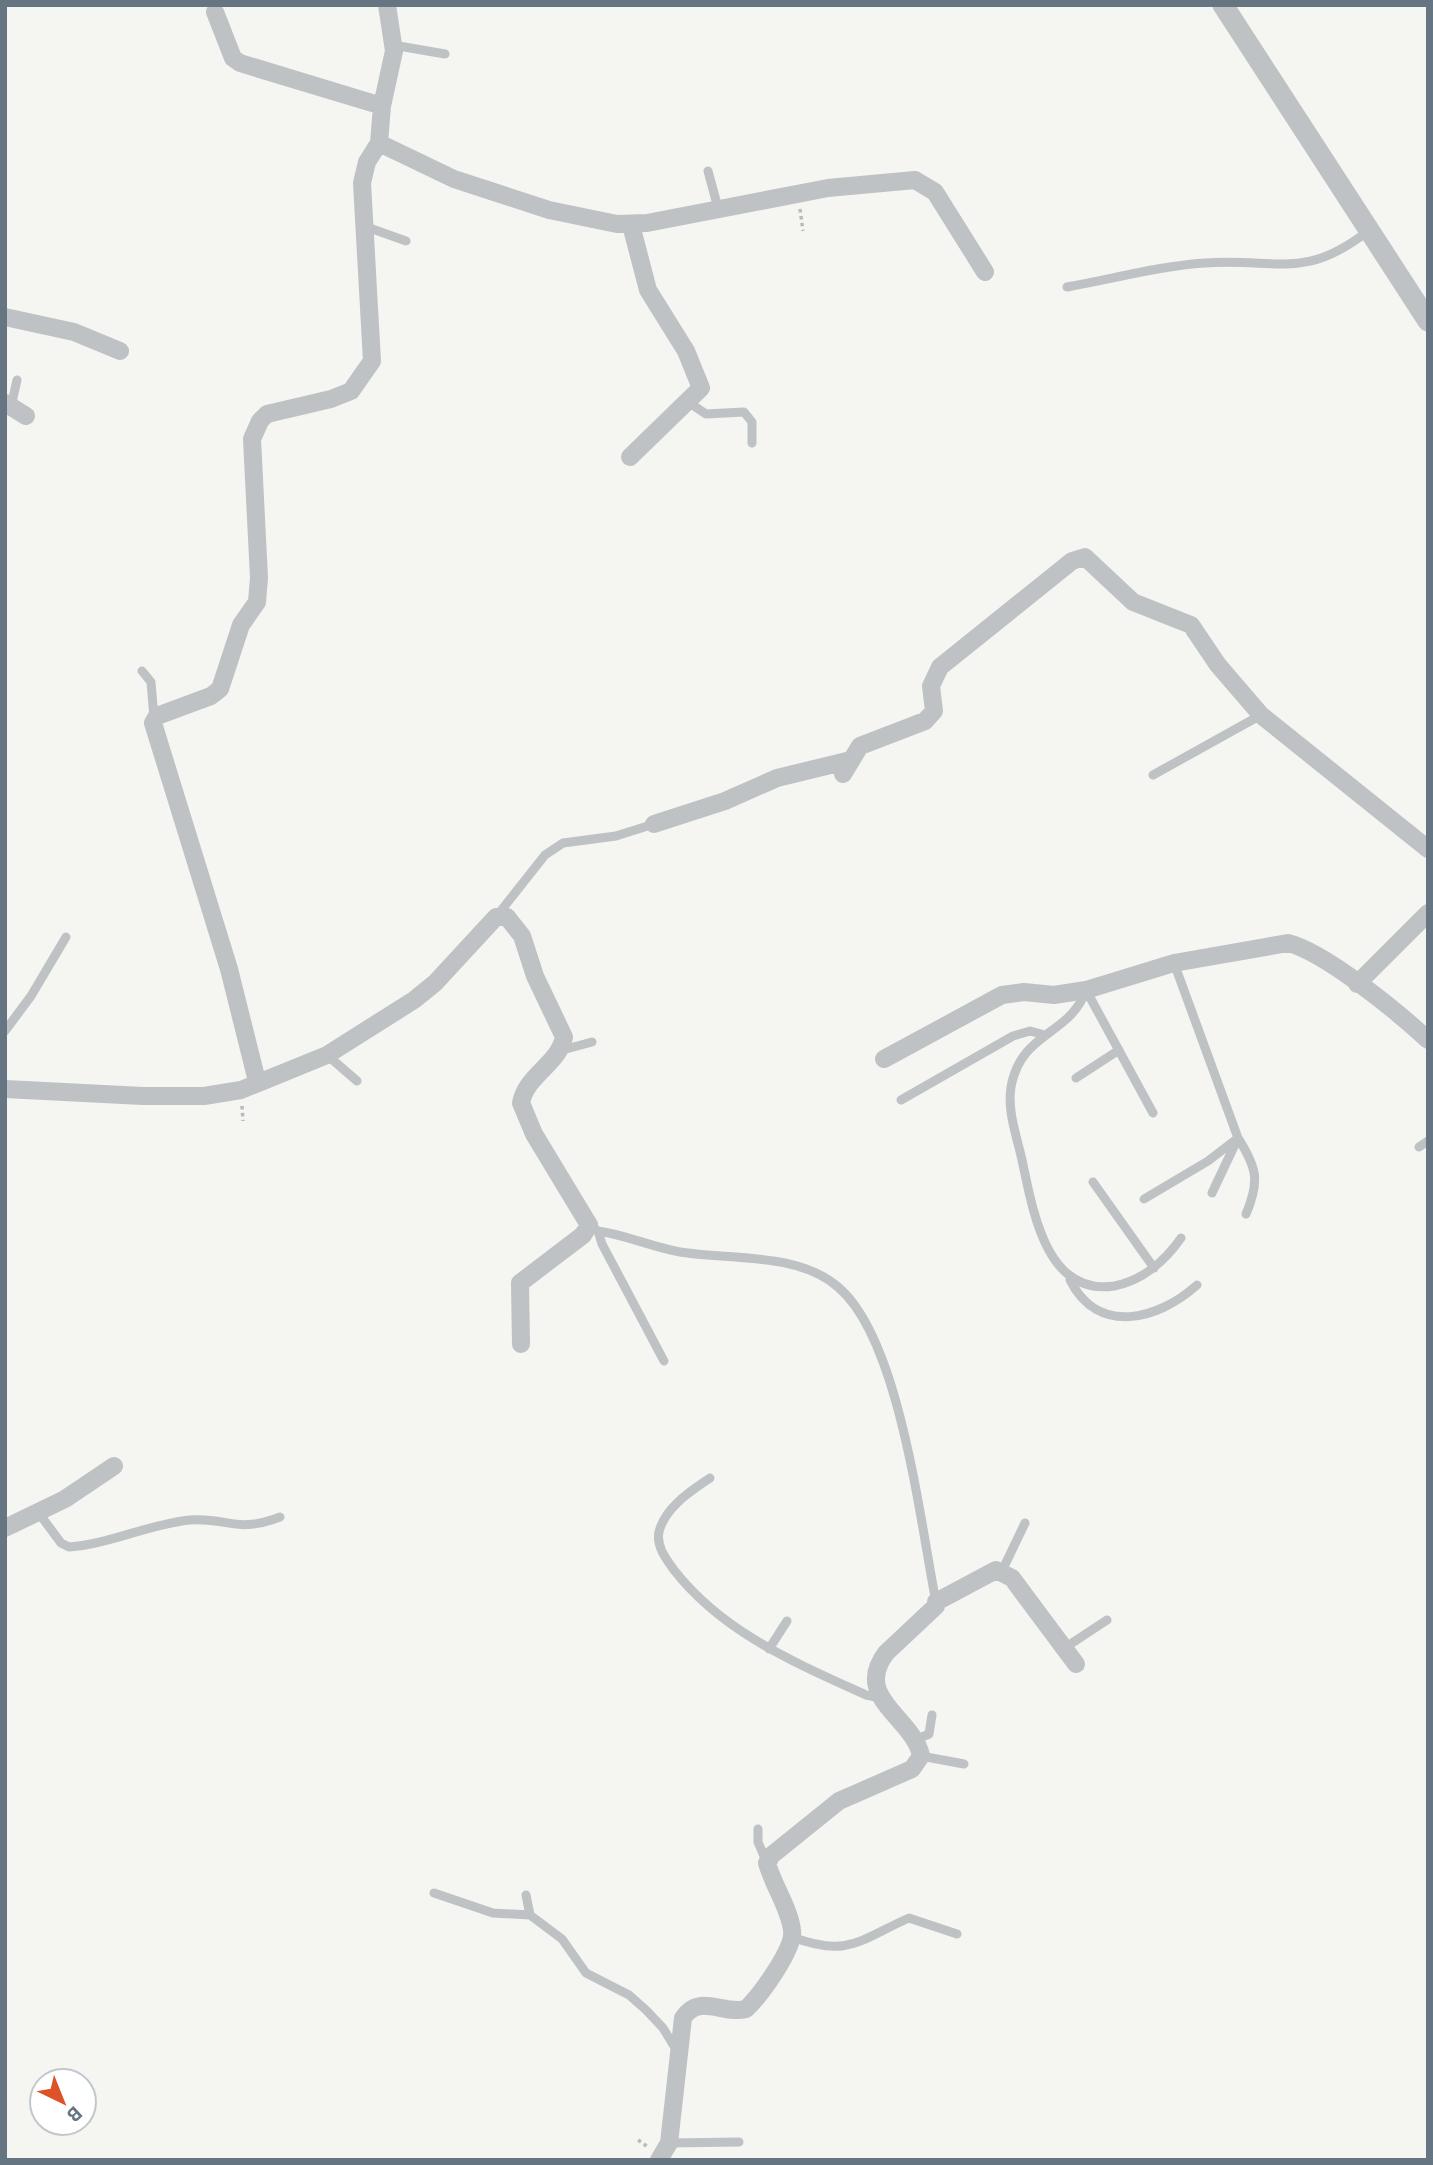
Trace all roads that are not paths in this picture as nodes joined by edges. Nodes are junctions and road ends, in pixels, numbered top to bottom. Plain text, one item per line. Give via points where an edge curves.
1 (387, 5) edge
2 (1223, 5) edge
3 (215, 12) dead end
4 (393, 45) junction
5 (445, 54) dead end
6 (382, 106) junction
7 (379, 143) junction
8 (708, 171) dead end
9 (718, 208) junction
10 (631, 225) junction
11 (364, 226) junction
12 (1368, 231) junction
13 (406, 241) dead end
14 (985, 272) dead end
15 (1067, 287) dead end
16 (5, 317) edge
17 (1428, 321) edge
18 (120, 351) dead end
19 (17, 380) dead end
20 (688, 402) junction
21 (14, 409) edge
22 (752, 443) dead end
23 (630, 457) dead end
24 (142, 671) dead end
25 (1261, 715) junction
26 (154, 720) junction
27 (1153, 775) dead end
28 (654, 824) joint
29 (1428, 849) edge
30 (1428, 913) edge
31 (496, 917) junction
32 (66, 937) dead end
33 (1174, 963) junction
34 (1357, 984) junction
35 (1086, 990) junction
36 (5, 1031) edge
37 (1045, 1035) junction
38 (1428, 1040) edge
39 (592, 1042) dead end
40 (1119, 1050) junction
41 (559, 1051) junction
42 (327, 1055) junction
43 (884, 1059) dead end
44 (1076, 1078) dead end
45 (257, 1081) junction
46 (356, 1081) dead end
47 (5, 1089) edge
48 (901, 1100) dead end
49 (1153, 1113) dead end
50 (1238, 1138) junction
51 (1428, 1141) edge
52 (1419, 1147) dead end
53 (1093, 1182) dead end
54 (1212, 1193) dead end
55 (1144, 1199) dead end
56 (1246, 1214) dead end
57 (594, 1228) junction
58 (1181, 1238) dead end
59 (1154, 1268) junction
60 (1068, 1277) junction
61 (1197, 1285) dead end
62 (521, 1344) dead end
63 (664, 1361) dead end
64 (114, 1466) dead end
65 (710, 1478) dead end
66 (38, 1512) junction
67 (280, 1517) dead end
68 (1025, 1524) dead end
69 (5, 1528) edge
70 (1002, 1571) junction
71 (936, 1602) junction
72 (1107, 1620) dead end
73 (788, 1621) dead end
74 (1066, 1647) junction
75 (769, 1648) junction
76 (1076, 1664) dead end
77 (881, 1699) junction
78 (932, 1715) dead end
79 (918, 1748) junction
80 (964, 1764) dead end
81 (758, 1829) dead end
82 (767, 1863) junction
83 (434, 1893) dead end
84 (526, 1895) dead end
85 (530, 1915) junction
86 (957, 1934) dead end
87 (792, 1937) junction
88 (678, 2052) junction
89 (738, 2142) dead end
90 (669, 2143) junction
91 (659, 2160) edge

1 - 4 street
2 - 12 street
3 - 6 street via 233,58 240,63
4 - 5 lane
4 - 6 street
6 - 7 street
7 - 10 street via 454,179 549,210
7 - 11 street via 363,173
8 - 9 lane
9 - 10 street
9 - 14 street via 828,188 915,180 935,192
10 - 20 street via 648,290 700,383 699,392
11 - 13 lane
11 - 26 street via 372,362 351,391 267,414 260,421 252,439 260,578 257,602 241,625 220,689
12 - 15 lane via 1341,251 1314,262 1206,263
12 - 17 street
16 - 18 street via 74,332
19 - 21 lane
20 - 22 lane via 706,414 744,412 752,422
20 - 23 street
24 - 26 lane via 150,682
25 - 27 lane
25 - 28 street via 1191,625 1133,603 1085,558 1072,561 940,667 931,686 934,711 925,721 860,746 847,767 776,778
25 - 29 street
26 - 45 street via 229,969
28 - 31 lane via 616,836 563,844 545,855
30 - 34 street
31 - 41 street via 507,917 522,936 562,1030
31 - 42 street via 425,992
32 - 36 lane
33 - 34 street via 1288,943 1309,950
33 - 35 street
33 - 50 lane
34 - 38 street
35 - 37 lane via 1075,1011
35 - 40 lane
35 - 43 street via 1002,995
37 - 48 lane via 1030,1031 1013,1036
37 - 60 lane via 1026,1050 1016,1066 1010,1109 1043,1238
39 - 41 lane
40 - 44 lane
40 - 49 lane
41 - 57 street via 530,1082 521,1103
42 - 45 street
42 - 46 lane
45 - 47 street via 240,1090 204,1096
50 - 54 lane
50 - 55 lane
50 - 56 lane via 1255,1173 1255,1191
51 - 52 lane
53 - 59 lane
57 - 62 street via 520,1283
57 - 63 lane
57 - 71 lane via 677,1251 794,1265 838,1287 864,1321 887,1370
58 - 59 lane
59 - 60 lane via 1130,1283 1110,1286 1090,1287
60 - 61 lane via 1089,1305 1118,1317 1149,1315
64 - 66 street
65 - 75 lane via 670,1511 659,1541 665,1558 691,1593 718,1617
66 - 67 lane via 69,1548 193,1520 245,1527
66 - 69 street
68 - 70 lane
70 - 71 street via 986,1573
70 - 74 street
71 - 77 street via 880,1661 876,1682
72 - 74 lane
73 - 75 lane
74 - 76 street
75 - 77 lane
77 - 79 street
78 - 79 lane via 929,1734
79 - 80 lane
79 - 82 street via 912,1769 839,1801 781,1846
81 - 82 lane
82 - 87 street
83 - 85 lane via 493,1913
84 - 85 lane
85 - 88 lane via 562,1939 586,1973 646,2010
86 - 87 lane via 908,1918 847,1947
87 - 88 street via 771,1978 746,2008 701,2004 687,2011
88 - 90 street
89 - 90 lane
90 - 91 street

